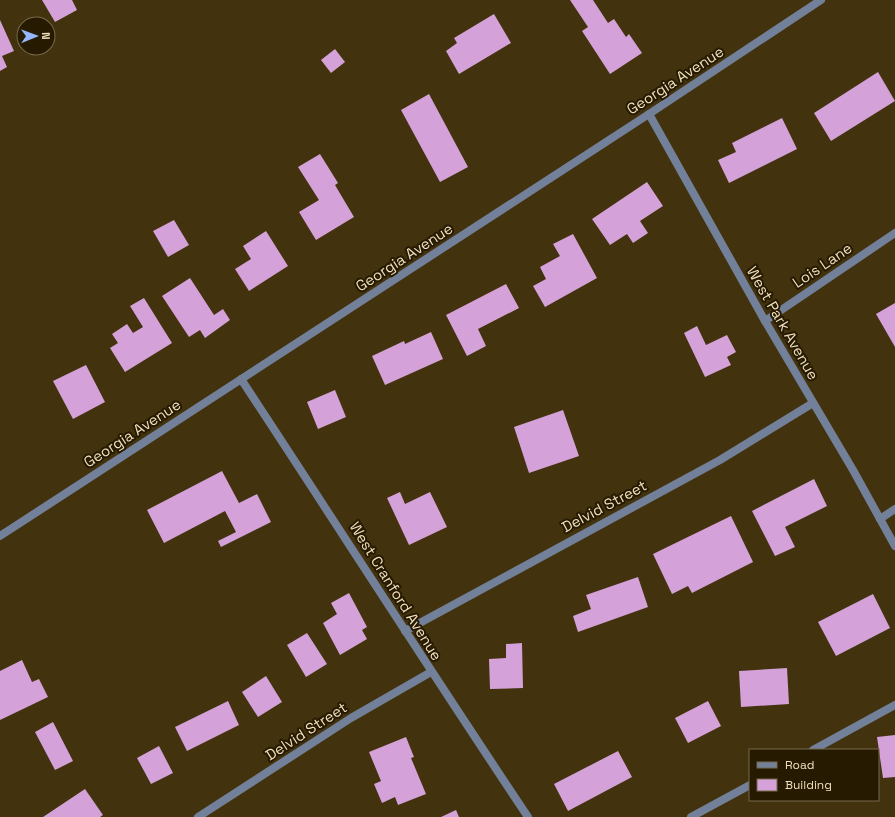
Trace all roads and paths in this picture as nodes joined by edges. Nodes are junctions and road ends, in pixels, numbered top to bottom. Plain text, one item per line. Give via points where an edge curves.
1 (821, 0) edge
2 (649, 114) junction
3 (895, 233) edge
4 (765, 321) junction
5 (241, 379) junction
6 (813, 403) junction
7 (895, 510) edge
8 (880, 519) junction
9 (0, 536) edge
10 (895, 546) edge
11 (405, 631) junction
12 (431, 672) junction
13 (895, 705) edge
14 (815, 749) edge
15 (749, 786) edge
16 (198, 817) edge
17 (528, 817) edge
18 (691, 817) edge

1 - 2 street, Georgia Avenue
2 - 4 street, West Park Avenue
2 - 5 street, Georgia Avenue
3 - 4 street, Lois Lane
4 - 6 street, West Park Avenue
5 - 9 street, Georgia Avenue
5 - 11 street, West Cranford Avenue
6 - 8 street, West Park Avenue
6 - 11 street, Delvid Street via 720,460
7 - 8 street
8 - 10 street, West Park Avenue
11 - 12 street, West Cranford Avenue
12 - 16 street, Delvid Street via 351,718
12 - 17 street, West Cranford Avenue
13 - 14 street
15 - 18 street

